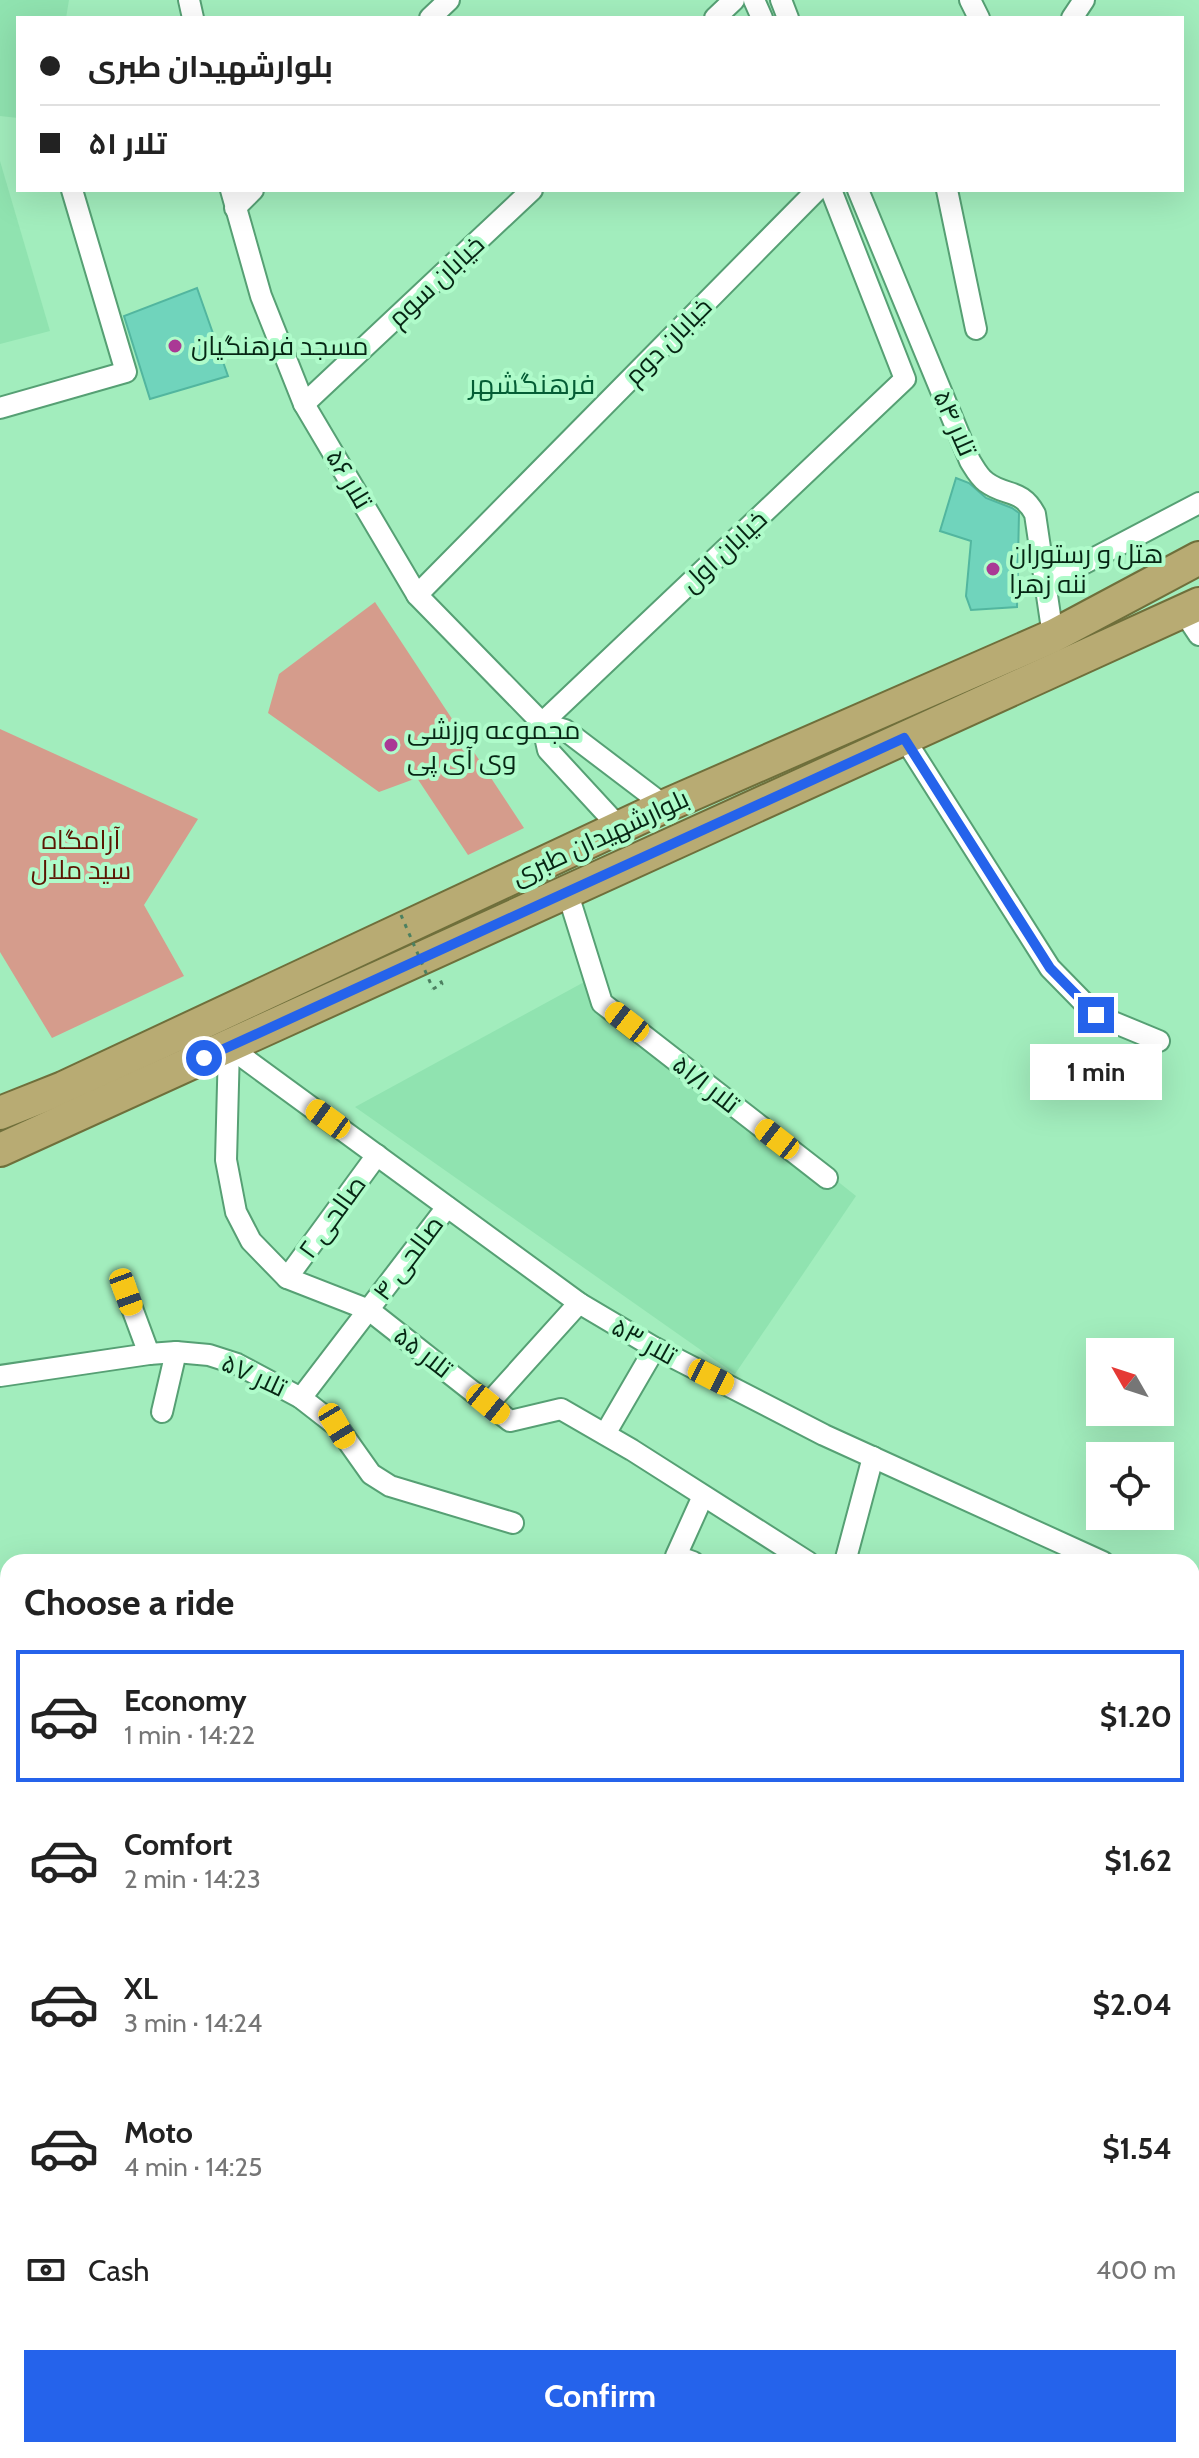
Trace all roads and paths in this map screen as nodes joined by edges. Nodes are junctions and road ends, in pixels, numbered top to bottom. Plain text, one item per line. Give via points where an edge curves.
1 (449, 0) edge
2 (734, 0) edge
3 (432, 16) edge
4 (717, 16) edge
5 (73, 192) edge
6 (530, 192) edge
7 (815, 192) edge
8 (832, 192) edge
9 (859, 192) edge
10 (947, 192) edge
11 (233, 199) edge
12 (976, 329) dead end
13 (304, 404) junction
14 (0, 408) edge
15 (1199, 503) edge
16 (1199, 558) edge
17 (1045, 584) junction
18 (417, 595) junction
19 (1194, 617) edge
20 (1053, 636) junction
21 (542, 723) junction
22 (904, 738) junction
23 (665, 806) junction
24 (619, 827) junction
25 (567, 891) junction
26 (401, 915) dead end
27 (442, 984) dead end
28 (1159, 1041) dead end
29 (229, 1047) junction
30 (63, 1088) junction
31 (0, 1090) edge
32 (0, 1113) edge
33 (0, 1150) edge
34 (377, 1155) junction
35 (827, 1178) dead end
36 (447, 1207) junction
37 (287, 1278) junction
38 (126, 1292) dead end
39 (579, 1303) junction
40 (369, 1310) junction
41 (655, 1348) junction
42 (176, 1352) junction
43 (149, 1354) junction
44 (0, 1376) edge
45 (301, 1398) junction
46 (488, 1404) junction
47 (162, 1412) dead end
48 (605, 1434) junction
49 (873, 1457) junction
50 (703, 1496) junction
51 (513, 1523) dead end
52 (677, 1554) edge
53 (795, 1554) edge
54 (847, 1554) edge
55 (1085, 1554) edge

1 - 3 street
2 - 4 street
5 - 14 street via 126,372
6 - 13 street, خیابان سوم
7 - 18 street, خیابان دوم
8 - 21 street, خیابان اول via 905,379
9 - 17 street, تلار ۵۴ via 970,461 982,479 1023,498 1035,514
10 - 12 street
11 - 13 street, تلار ۵۶ via 261,296
13 - 18 street, تلار ۵۶
15 - 17 street
16 - 20 highway, بلوارشهیدان طبری
17 - 20 street, تلار ۵۴
18 - 21 street, تلار ۵۶
19 - 22 highway, بلوارشهیدان طبری
20 - 23 highway, بلوارشهیدان طبری
21 - 23 street via 565,730
21 - 24 street via 548,750
22 - 25 highway, بلوارشهیدان طبری
22 - 28 street via 1050,968 1096,1015
23 - 24 highway, بلوارشهیدان طبری
24 - 30 highway, بلوارشهیدان طبری
25 - 29 highway, بلوارشهیدان طبری
25 - 35 street, تلار ۵۱/۱ via 602,1003
26 - 27 path, bridge via 433,989
29 - 33 highway, بلوارشهیدان طبری
29 - 34 street, تلار ۵۳
29 - 37 street, تلار ۵۵ via 226,1160 236,1212 251,1241
30 - 31 highway
30 - 32 highway, بلوارشهیدان طبری
34 - 36 street, تلار ۵۳
34 - 37 street, صالحی ۲
36 - 39 street, تلار ۵۳
36 - 40 street, صالحی ۴
37 - 40 street, تلار ۵۵
38 - 43 street
39 - 41 street, تلار ۵۳
39 - 46 street
40 - 45 street, صالحی ۴
40 - 46 street, تلار ۵۵
41 - 48 street
41 - 49 street, تلار ۵۳
42 - 43 street, تلار ۵۷
42 - 45 street, تلار ۵۷ via 237,1364
42 - 47 street
43 - 44 street, تلار ۵۷
45 - 51 street, تلار ۵۷ via 337,1426 371,1474 390,1486
46 - 48 street, تلار ۵۵ via 510,1421 561,1409
48 - 50 street, تلار ۵۵
49 - 54 street
49 - 55 street, تلار ۵۳
50 - 52 street
50 - 53 street, تلار ۵۵

